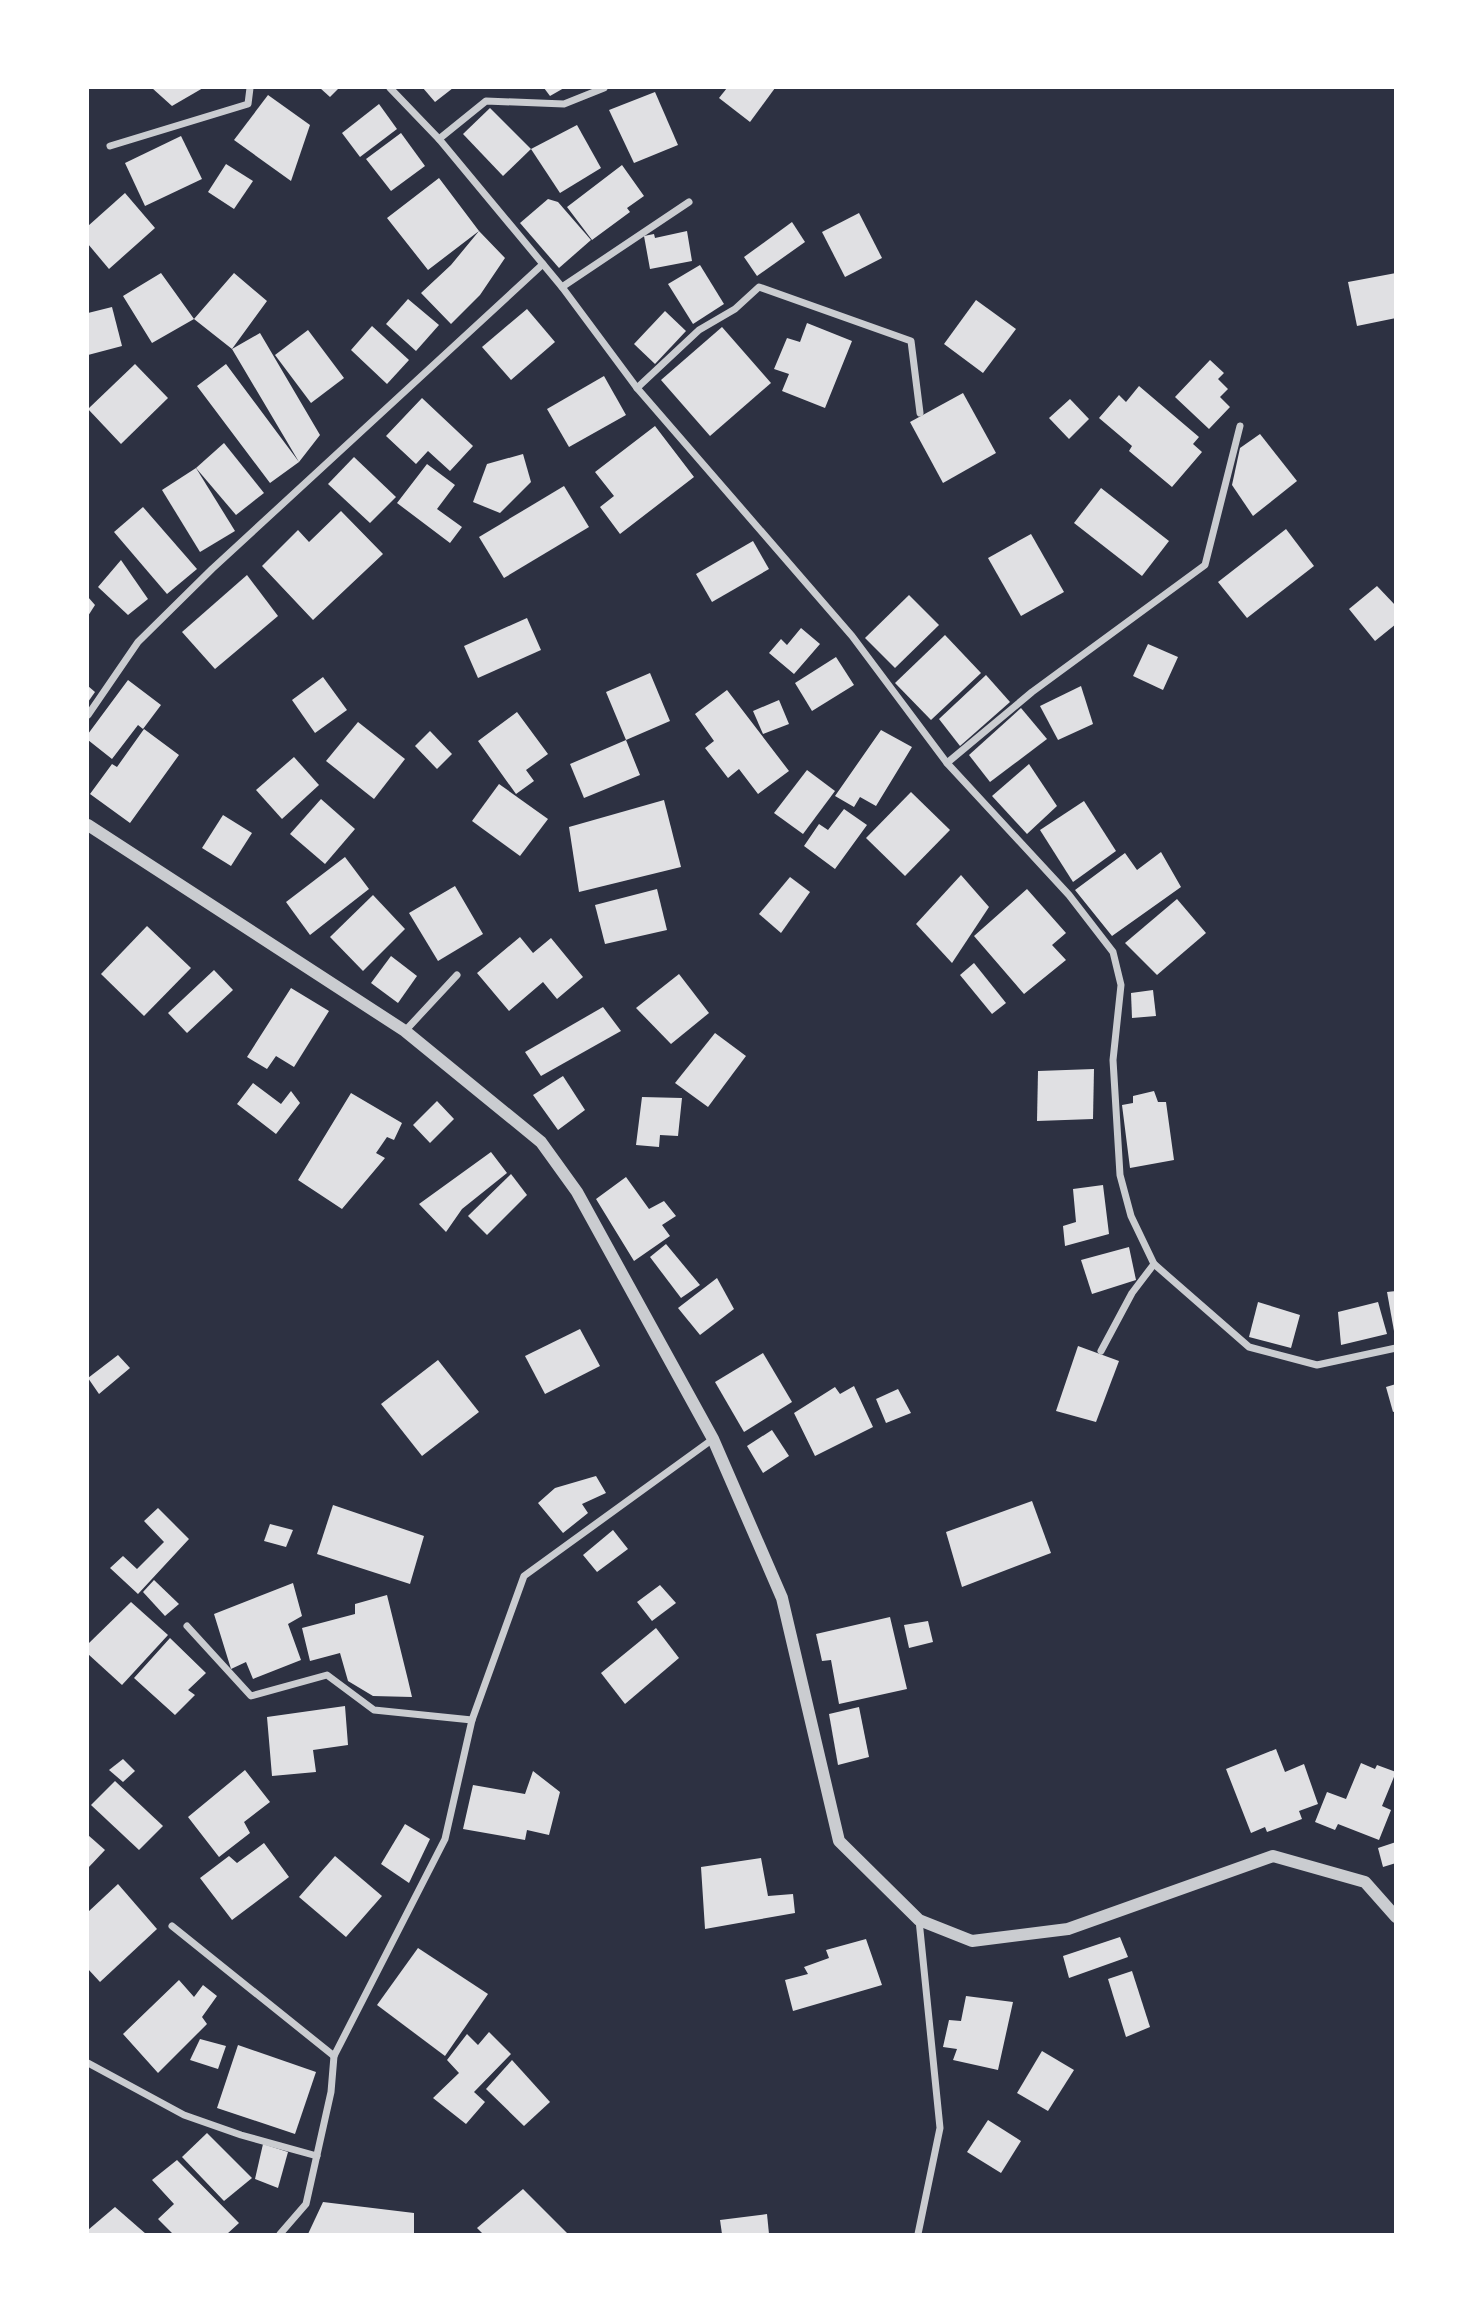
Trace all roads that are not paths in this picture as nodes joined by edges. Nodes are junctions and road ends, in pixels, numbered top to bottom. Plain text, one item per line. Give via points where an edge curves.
1 (250, 88) edge
2 (390, 88) edge
3 (604, 88) edge
4 (439, 139) junction
5 (110, 146) dead end
6 (689, 202) dead end
7 (543, 264) junction
8 (562, 287) junction
9 (637, 388) junction
10 (920, 413) dead end
11 (1240, 426) dead end
12 (88, 715) edge
13 (947, 763) junction
14 (88, 825) edge
15 (457, 975) dead end
16 (405, 1031) junction
17 (1154, 1264) junction
18 (1395, 1348) edge
19 (1101, 1351) dead end
20 (713, 1439) junction
21 (187, 1626) dead end
22 (472, 1720) junction
23 (1395, 1917) edge
24 (919, 1920) junction
25 (172, 1926) dead end
26 (334, 2056) junction
27 (88, 2063) edge
28 (317, 2156) junction
29 (280, 2235) edge
30 (918, 2235) edge

1 - 5 street via 248,104
2 - 4 street
3 - 4 street via 564,104 486,101
4 - 7 street
6 - 8 street
7 - 8 street
7 - 12 street via 138,642
8 - 9 street
9 - 10 street via 699,330 735,309 759,287 911,341
9 - 13 street via 852,636
11 - 13 street via 1205,565 1032,692
13 - 17 street via 1069,895 1113,952 1121,985 1113,1059 1120,1175 1131,1216
14 - 16 street
15 - 16 street
16 - 20 street via 541,1142 577,1192
17 - 18 street via 1249,1347 1317,1365
17 - 19 street via 1132,1293
20 - 22 street via 524,1576
20 - 24 street via 782,1598 839,1841
21 - 22 street via 251,1696 327,1675 374,1710
22 - 26 street via 445,1839
23 - 24 street via 1365,1882 1273,1856 1068,1929 972,1941
24 - 30 street via 940,2128
25 - 26 street
26 - 28 street
27 - 28 street via 184,2115
28 - 29 street via 306,2204

